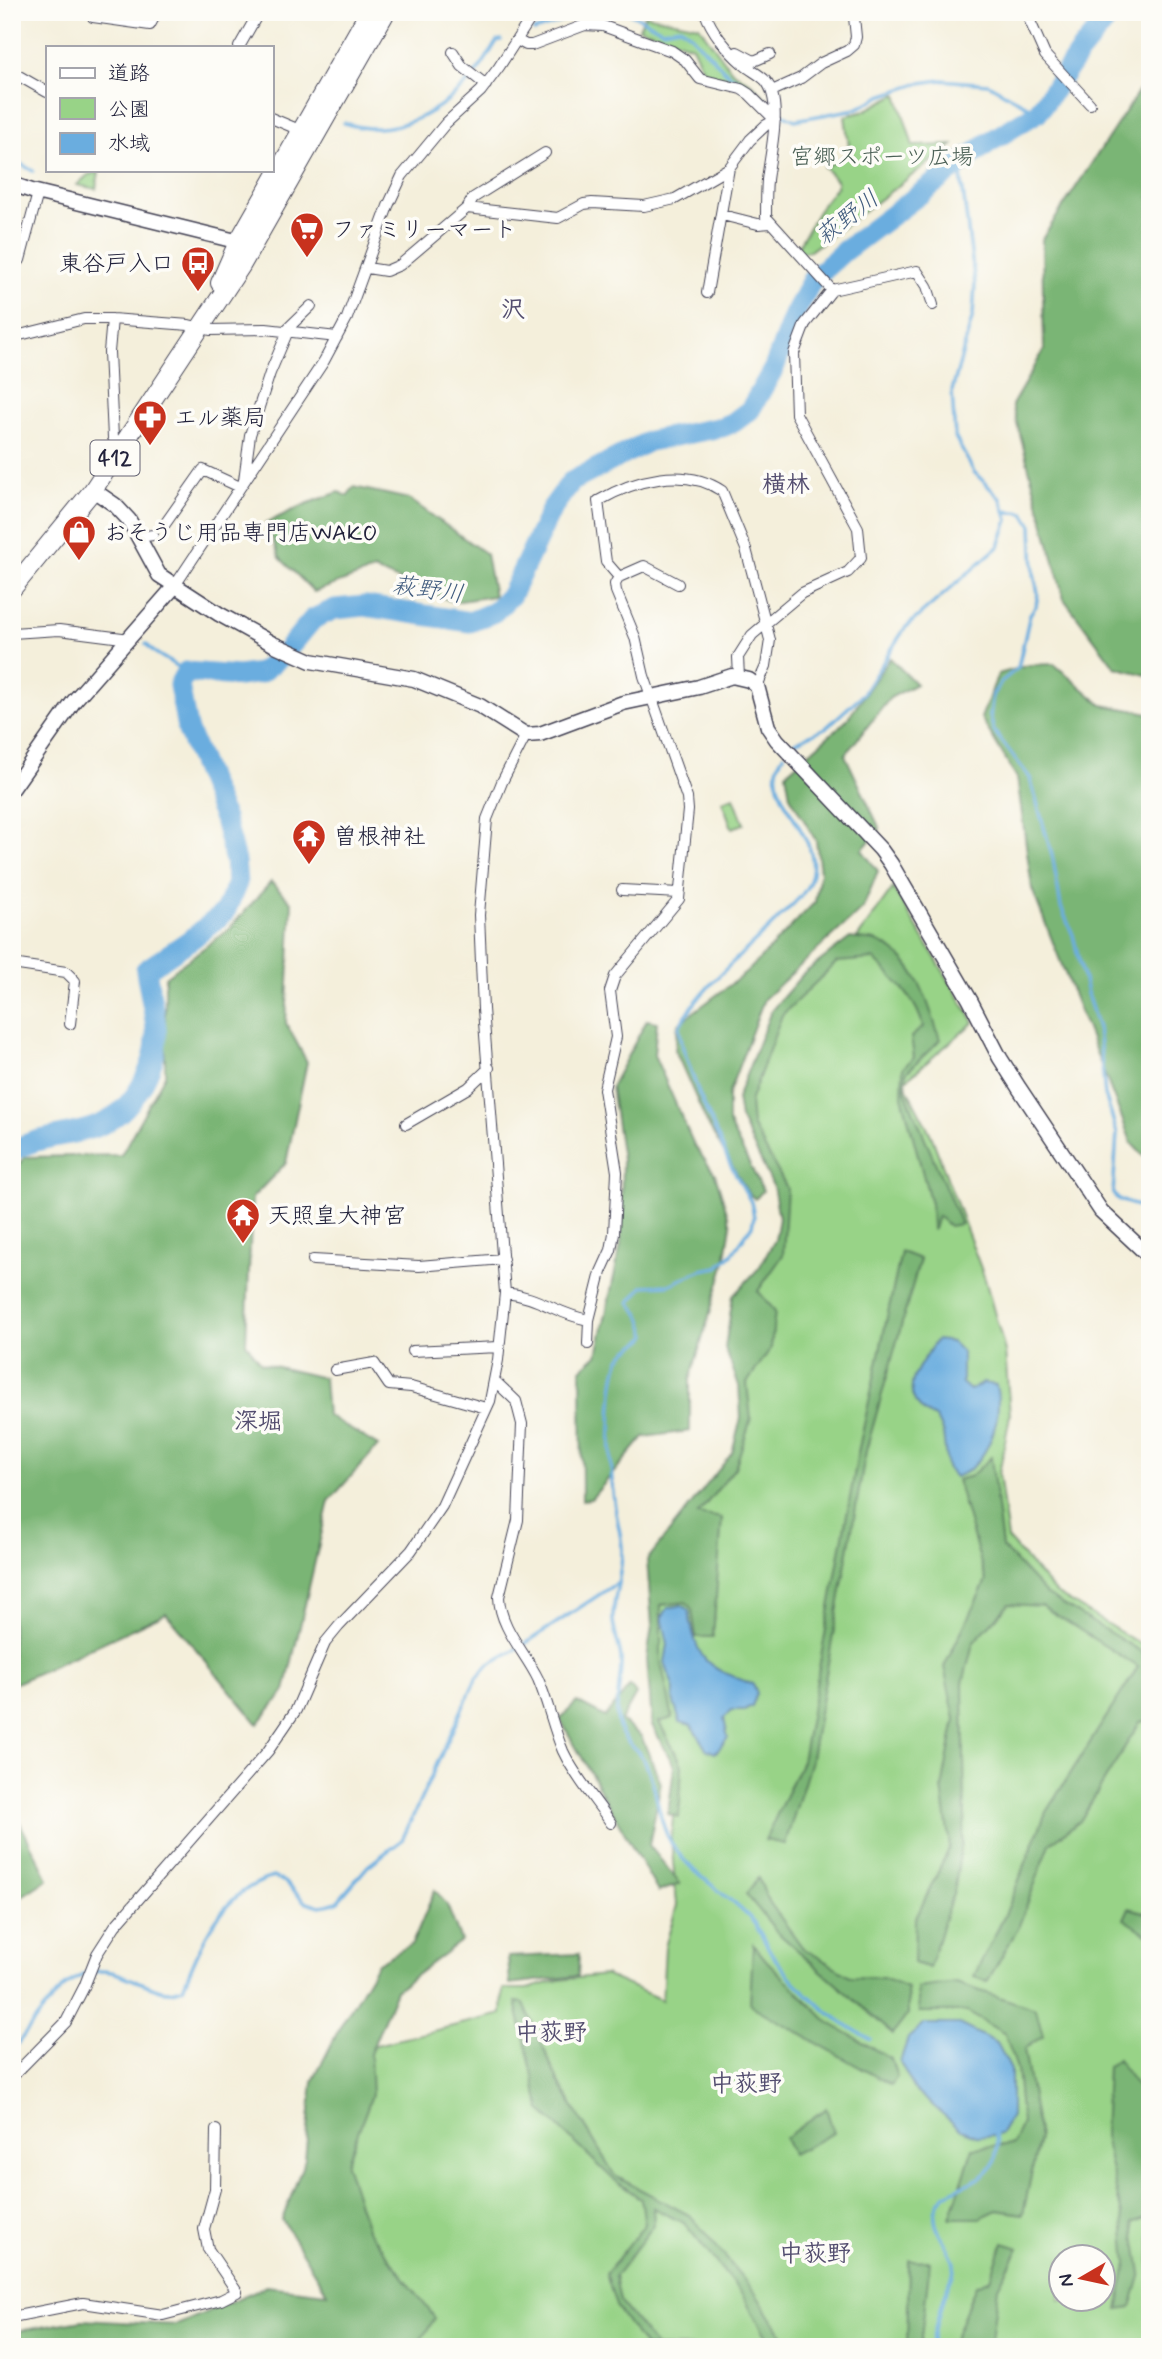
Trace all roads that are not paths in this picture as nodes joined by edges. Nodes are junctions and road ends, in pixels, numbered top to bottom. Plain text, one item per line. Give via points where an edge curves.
1 (93, 12) edge
2 (157, 12) edge
3 (259, 12) edge
4 (369, 12) edge
5 (386, 12) edge
6 (539, 12) edge
7 (705, 12) edge
8 (856, 12) edge
9 (1026, 12) edge
10 (517, 40) junction
11 (240, 46) edge
12 (732, 51) junction
13 (453, 52) dead end
14 (770, 54) dead end
15 (12, 72) edge
16 (486, 85) junction
17 (46, 91) edge
18 (772, 92) junction
19 (1090, 104) dead end
20 (775, 115) junction
21 (273, 119) edge
22 (302, 131) junction
23 (545, 153) dead end
24 (729, 168) junction
25 (494, 172) dead end
26 (499, 183) junction
27 (12, 184) edge
28 (38, 193) junction
29 (467, 208) junction
30 (722, 215) junction
31 (771, 223) junction
32 (245, 244) junction
33 (12, 258) edge
34 (367, 268) junction
35 (829, 286) junction
36 (707, 293) dead end
37 (933, 304) dead end
38 (311, 306) dead end
39 (112, 319) junction
40 (202, 324) junction
41 (286, 331) junction
42 (12, 337) edge
43 (337, 337) junction
44 (122, 448) junction
45 (242, 484) junction
46 (93, 489) junction
47 (165, 524) dead end
48 (619, 577) junction
49 (678, 584) dead end
50 (174, 587) junction
51 (12, 589) edge
52 (765, 623) junction
53 (12, 633) edge
54 (130, 639) junction
55 (739, 677) junction
56 (757, 686) junction
57 (651, 696) junction
58 (526, 735) junction
59 (12, 789) edge
60 (622, 890) dead end
61 (679, 893) junction
62 (12, 964) edge
63 (70, 1024) dead end
64 (489, 1068) junction
65 (406, 1124) dead end
66 (1150, 1257) edge
67 (503, 1259) junction
68 (313, 1260) dead end
69 (505, 1293) junction
70 (589, 1320) junction
71 (588, 1344) dead end
72 (499, 1348) junction
73 (412, 1351) dead end
74 (335, 1370) dead end
75 (495, 1381) junction
76 (486, 1408) junction
77 (611, 1823) dead end
78 (12, 2077) edge
79 (216, 2130) dead end
80 (12, 2317) edge

1 - 2 street via 93,17 150,25
3 - 11 street
4 - 22 highway, 412
5 - 32 highway, 412 via 332,110
6 - 10 street
7 - 12 street
8 - 18 street via 856,37 847,51
9 - 19 street via 1045,55
10 - 16 street
10 - 20 street via 532,45 585,25 603,26 672,51 700,79 741,89
12 - 14 street via 754,61
12 - 18 street
13 - 16 street via 462,66
15 - 17 street
16 - 34 street via 446,122 402,176
18 - 20 street
20 - 24 street
20 - 31 street via 767,183 766,218
21 - 22 street
22 - 32 highway, 412
23 - 26 street
24 - 29 street via 674,199 644,206 592,202 558,218
24 - 30 street
25 - 26 street
26 - 29 street via 473,198
27 - 28 street
28 - 32 street
28 - 33 street via 20,260
29 - 34 street via 419,255 386,271
30 - 31 street
30 - 36 street
31 - 35 street
32 - 40 highway, 412
34 - 43 street
35 - 37 street via 917,271
35 - 52 street via 805,324 794,353 796,414 858,528 861,558 848,572 803,593
38 - 41 street
39 - 40 street
39 - 42 street via 84,319
39 - 44 street via 113,438
40 - 41 street
40 - 44 highway, 412
41 - 43 street
41 - 45 street via 250,435
43 - 45 street
44 - 46 highway, 412
45 - 47 street via 203,470
45 - 50 street
46 - 50 street via 146,536 152,565
46 - 51 highway, 412
48 - 49 street via 644,566
48 - 52 street via 606,562 598,501 624,487 677,476 717,488 726,497 746,548
48 - 57 street via 616,591
50 - 54 street
50 - 58 street via 311,662 414,679 480,706
52 - 55 street via 747,640 738,657
52 - 56 street via 769,640
53 - 54 street via 59,629
54 - 59 street via 74,701
55 - 56 street
55 - 57 street
56 - 66 street via 768,727 891,863 1000,1058 1101,1211
57 - 58 street
57 - 61 street via 687,798
58 - 64 street via 487,819 479,915
60 - 61 street
61 - 70 street via 679,899 615,976 610,991 616,1037 604,1088 617,1172 614,1233
62 - 63 street via 66,972 75,981
64 - 65 street via 468,1088
64 - 67 street
67 - 68 street via 419,1266
67 - 69 street
69 - 70 street via 526,1295
69 - 72 street
70 - 71 street
72 - 73 street
72 - 75 street
74 - 76 street via 373,1363 389,1385
75 - 76 street
75 - 77 street via 516,1401 522,1424 518,1520 499,1610 537,1678 575,1773
76 - 78 street via 442,1506 411,1551 333,1634 316,1660 296,1710 268,1751 115,1926 66,2022
79 - 80 street via 215,2189 204,2229 208,2249 237,2292 163,2315 83,2303

